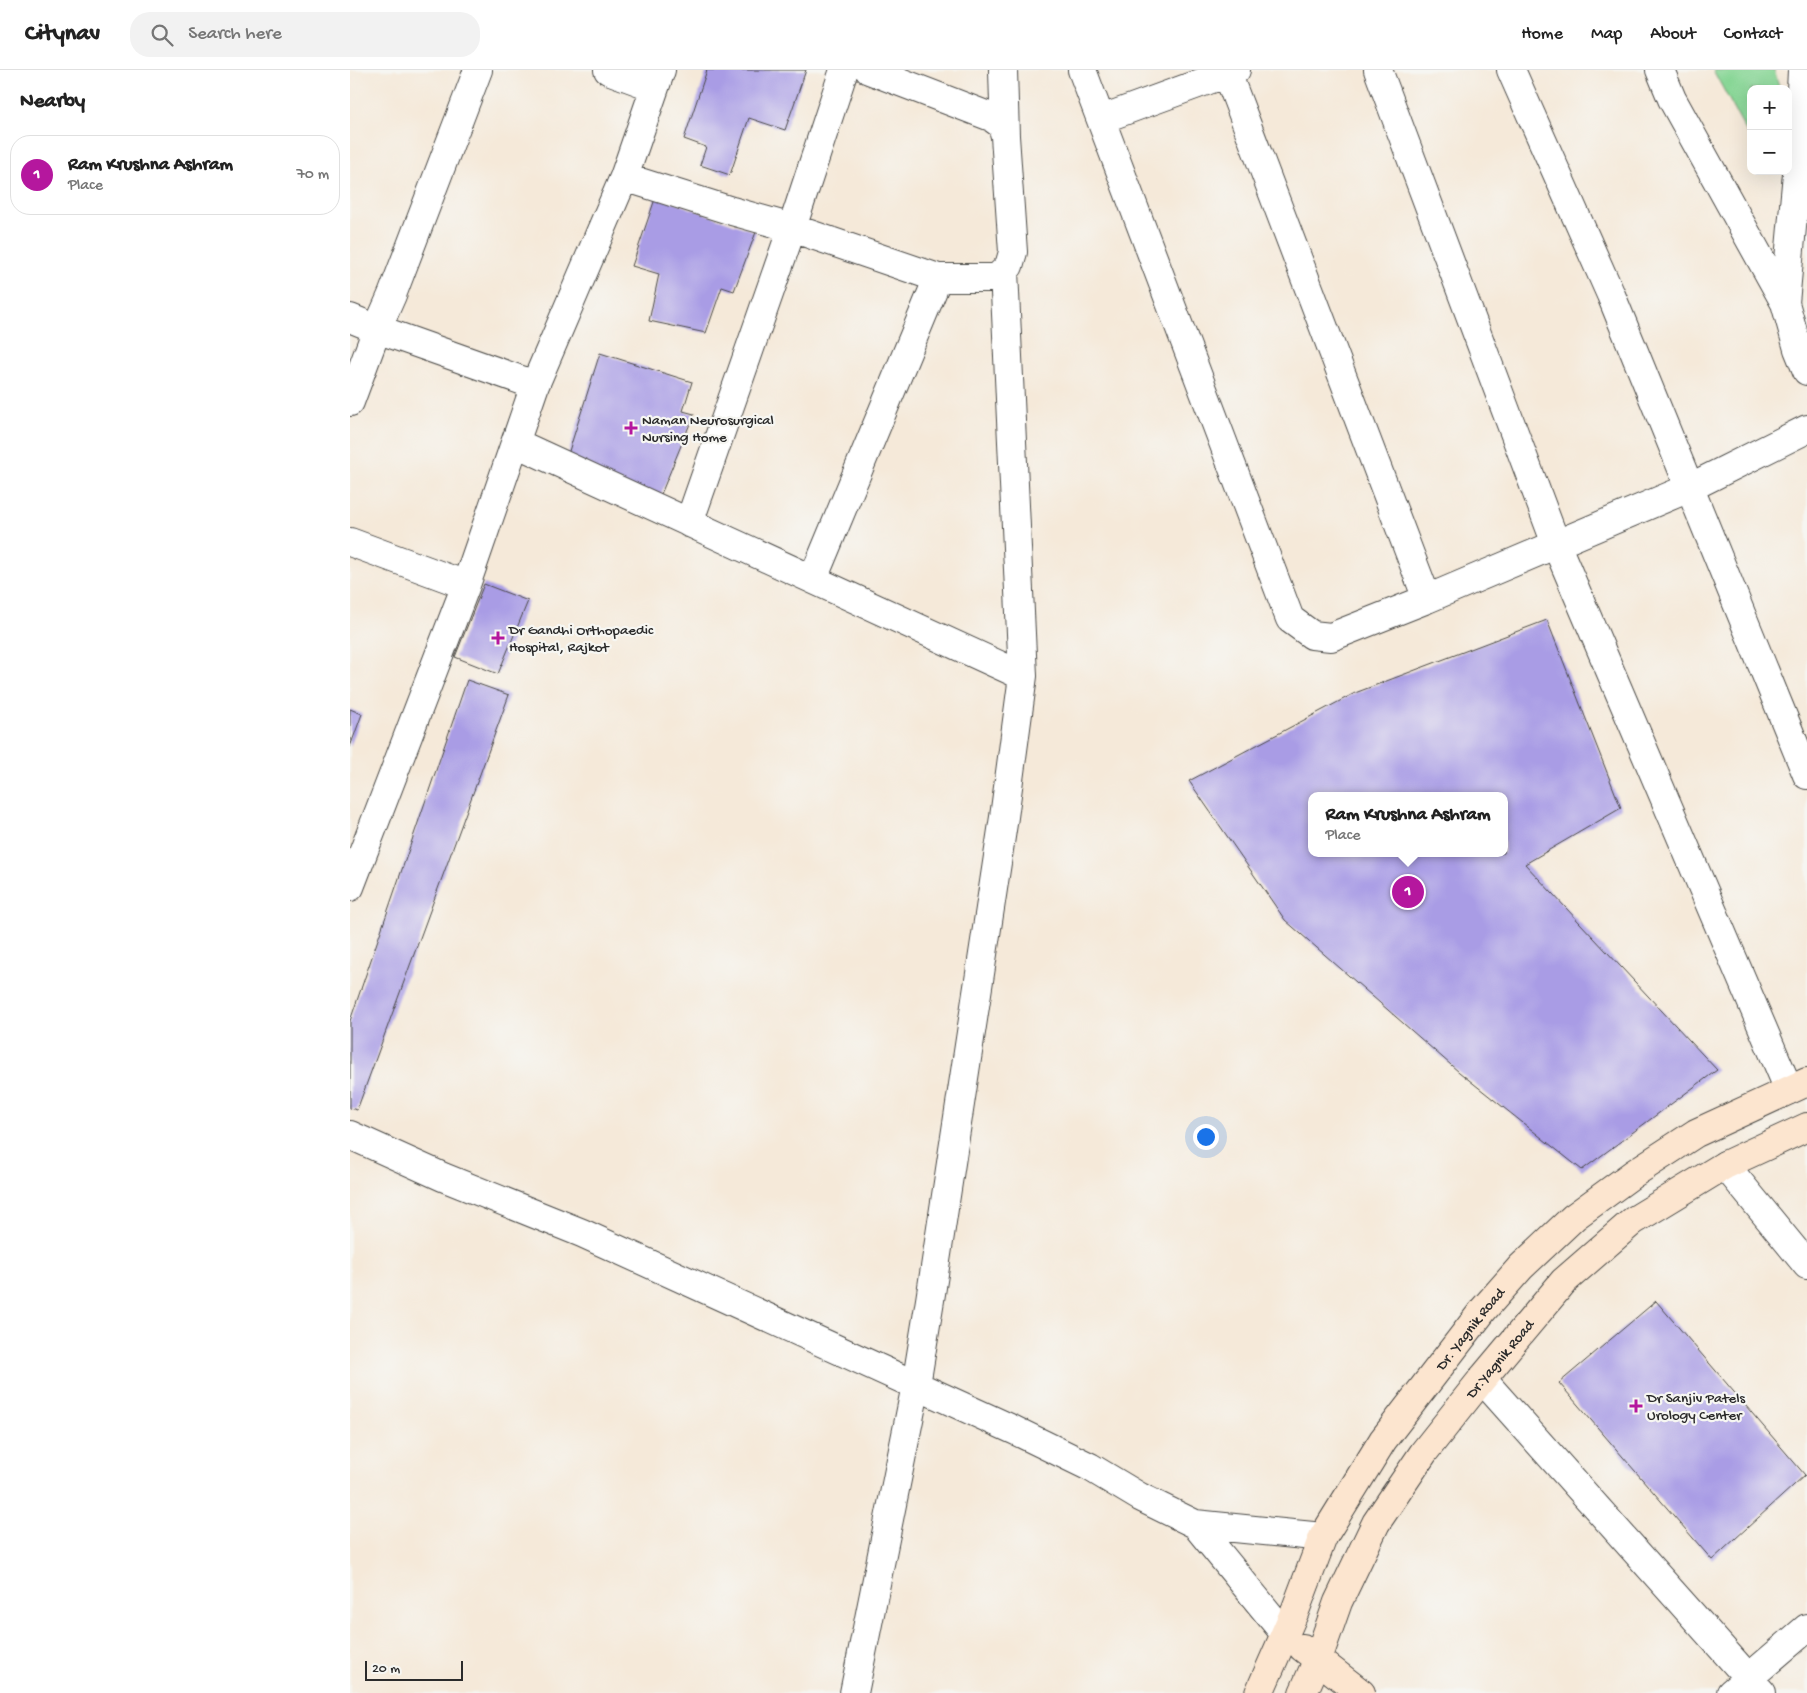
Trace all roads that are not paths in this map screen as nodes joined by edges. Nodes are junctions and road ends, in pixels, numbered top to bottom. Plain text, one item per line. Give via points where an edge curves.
1 (478, 70) edge
2 (608, 70) edge
3 (844, 70) edge
4 (869, 70) edge
5 (1003, 70) edge
6 (1082, 70) edge
7 (1378, 70) edge
8 (1511, 70) edge
9 (1660, 70) edge
10 (1802, 70) edge
11 (1230, 71) edge
12 (658, 78) edge
13 (1102, 119) junction
14 (1005, 136) junction
15 (624, 177) junction
16 (792, 228) junction
17 (1004, 271) junction
18 (938, 278) junction
19 (1785, 303) junction
20 (350, 318) edge
21 (377, 329) junction
22 (1807, 370) edge
23 (535, 385) junction
24 (350, 402) edge
25 (1807, 429) edge
26 (516, 443) junction
27 (1689, 488) junction
28 (689, 523) junction
29 (350, 542) edge
30 (1556, 544) junction
31 (813, 580) junction
32 (466, 585) junction
33 (1427, 599) junction
34 (1023, 676) junction
35 (1807, 775) edge
36 (350, 887) edge
37 (1798, 1086) edge
38 (1807, 1127) edge
39 (350, 1135) edge
40 (1725, 1165) junction
41 (1807, 1265) edge
42 (1482, 1379) junction
43 (916, 1385) junction
44 (1194, 1524) junction
45 (1323, 1537) junction
46 (1807, 1628) edge
47 (1284, 1634) junction
48 (1318, 1659) junction
49 (1263, 1683) edge
50 (1747, 1688) edge
51 (854, 1693) edge
52 (1291, 1693) edge
53 (1303, 1693) edge
54 (1361, 1693) edge

1 - 21 street
2 - 12 street
3 - 16 street
4 - 14 street via 991,117 1002,125
5 - 14 street
6 - 13 street
7 - 30 street
8 - 27 street via 1611,295
9 - 19 street via 1672,99
10 - 19 street via 1797,173
11 - 13 street
11 - 33 street
12 - 15 street
13 - 33 street via 1290,619 1312,636 1331,637
14 - 17 street via 1014,252
15 - 16 street
15 - 23 street
16 - 18 street
16 - 28 street
17 - 18 street via 997,278
17 - 34 street
18 - 31 street
19 - 22 street
20 - 21 street
21 - 23 street
21 - 24 street
23 - 26 street
25 - 27 street
26 - 28 street
26 - 32 street
27 - 30 street
27 - 35 street
28 - 31 street
29 - 32 street
30 - 33 street
30 - 37 street
31 - 34 street
32 - 36 street
34 - 43 street
37 - 45 street, Dr. Yagnik Road via 1696,1133 1574,1217 1521,1267 1484,1309 1383,1440
38 - 40 street, Dr.Yagnik Road
39 - 43 street via 443,1177 582,1233
40 - 41 street
40 - 42 street, Dr.Yagnik Road via 1633,1221 1564,1281
42 - 48 street, Dr.Yagnik Road via 1424,1452 1376,1523 1338,1602
42 - 50 street
43 - 44 street via 1090,1467
43 - 51 street
44 - 45 street
44 - 47 street
45 - 47 street, Dr. Yagnik Road
46 - 50 street
47 - 48 street
47 - 49 street, Dr. Yagnik Road
48 - 53 street, Dr.Yagnik Road
48 - 54 street
49 - 52 street

